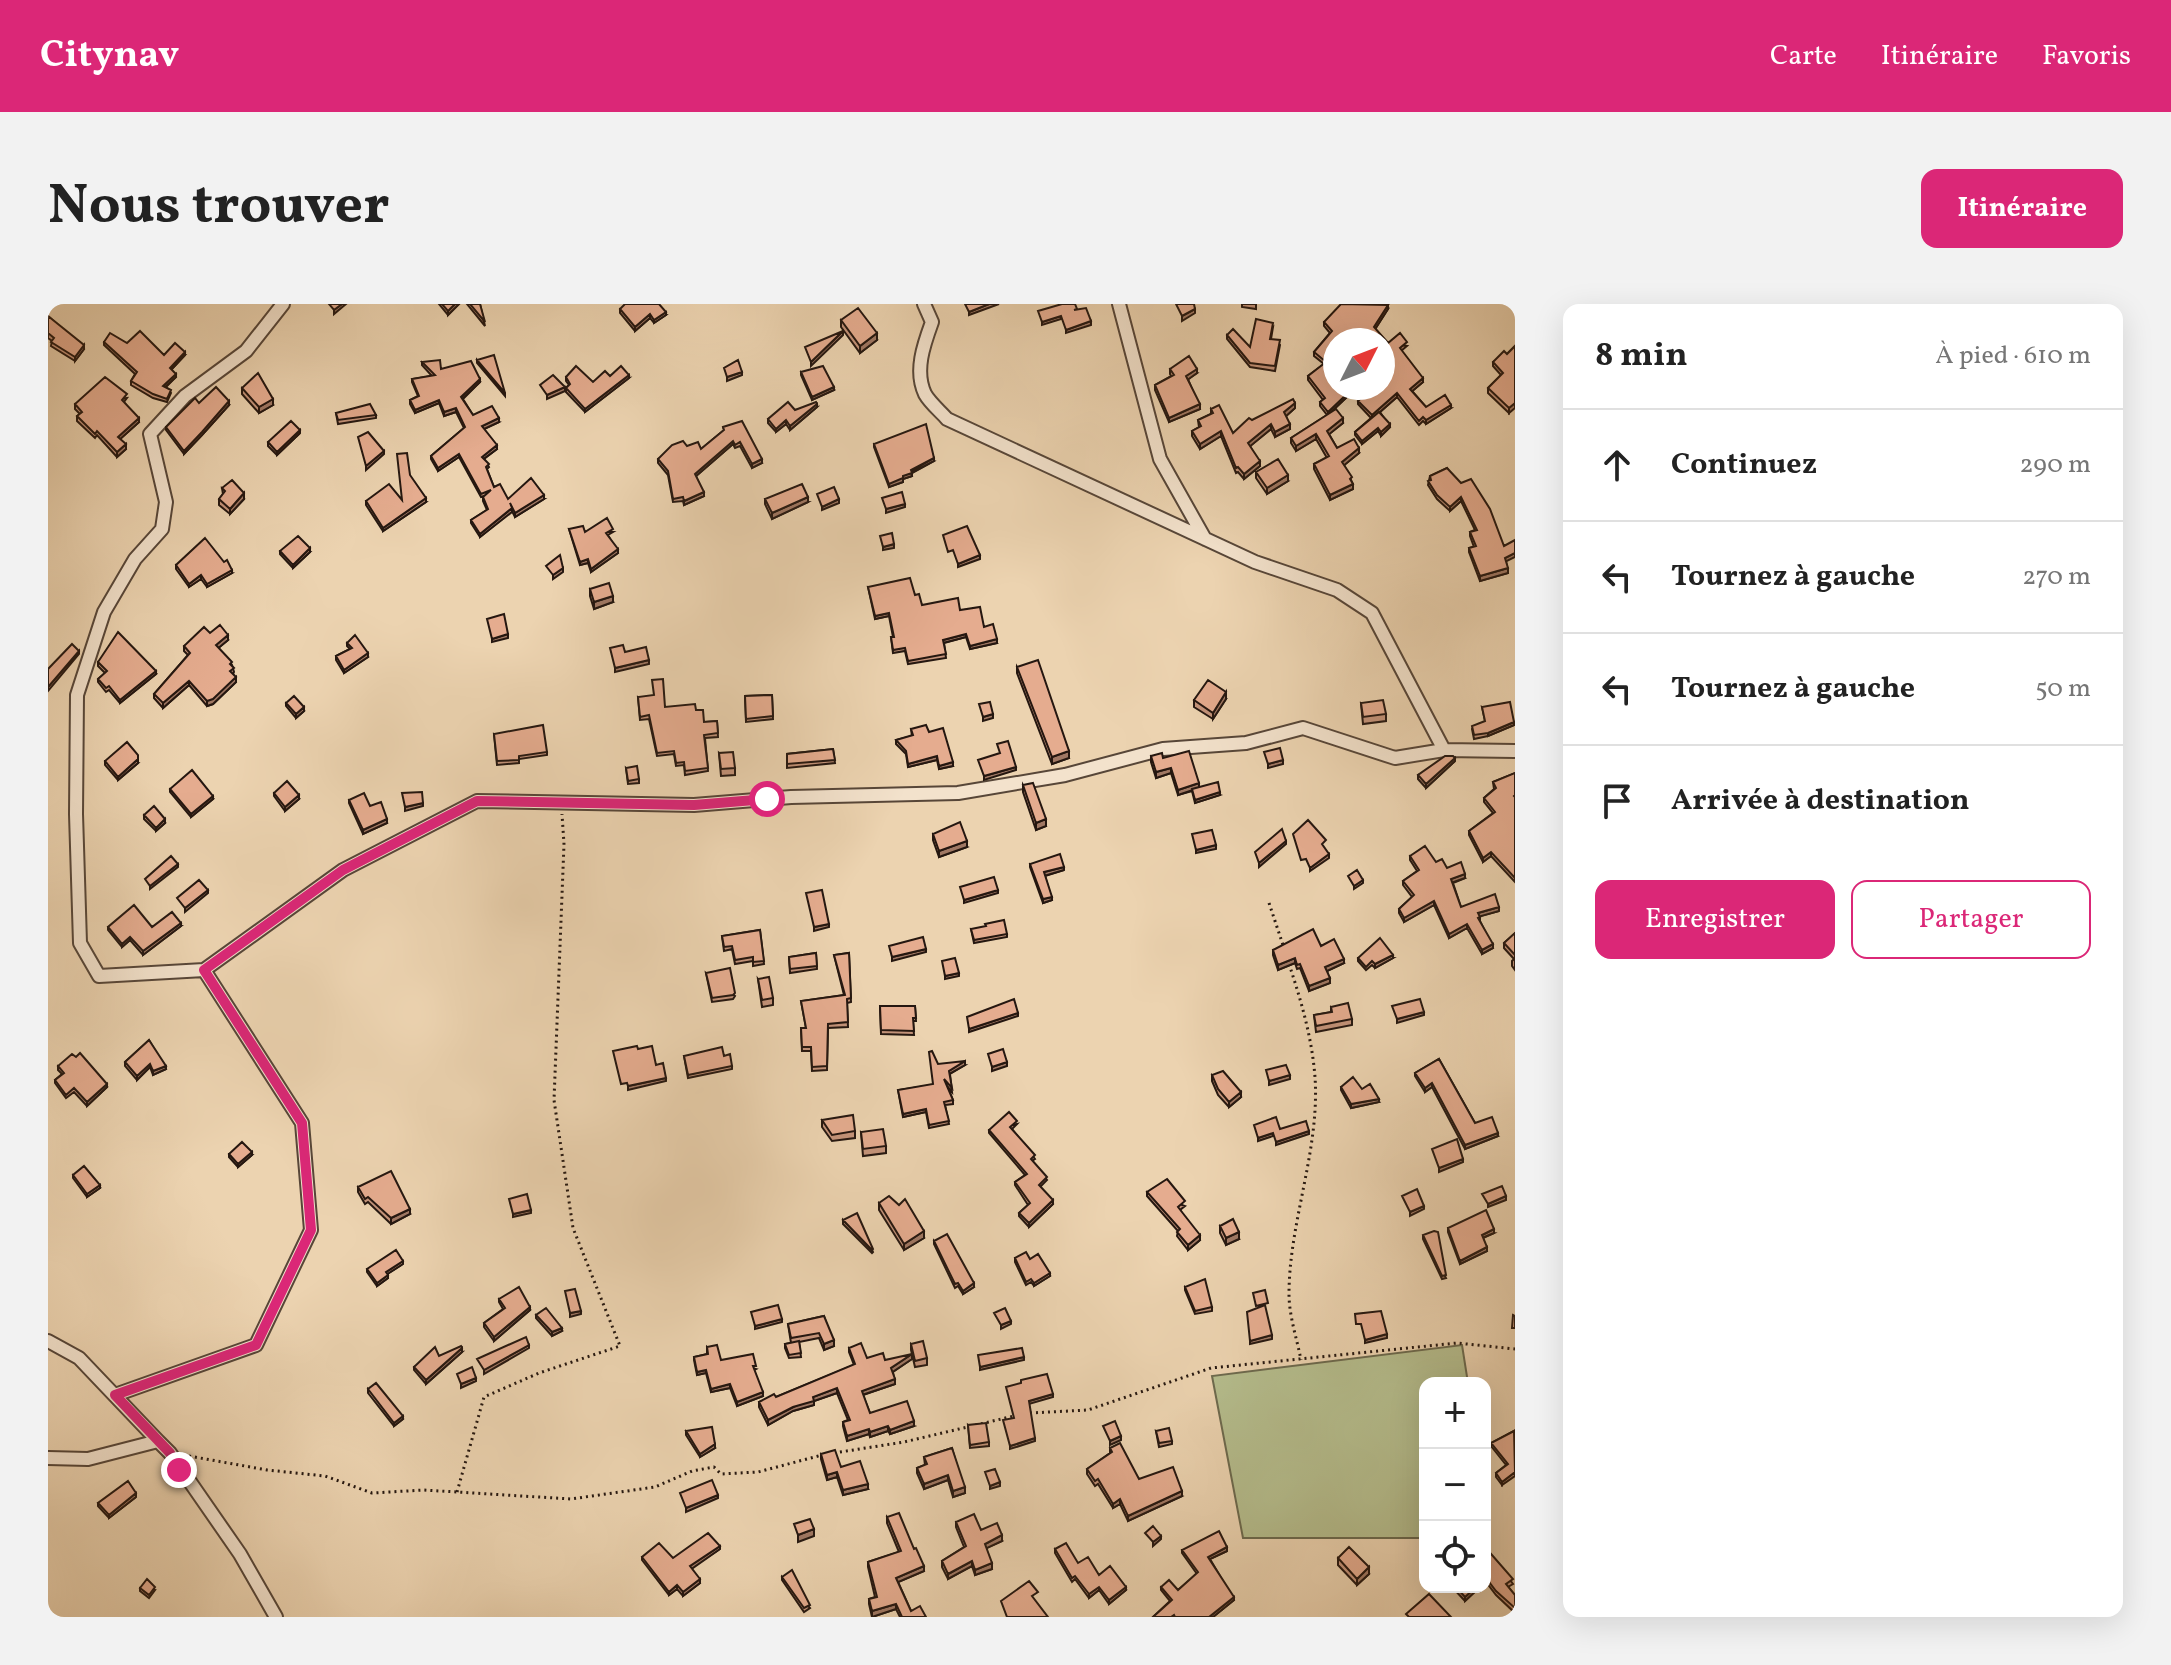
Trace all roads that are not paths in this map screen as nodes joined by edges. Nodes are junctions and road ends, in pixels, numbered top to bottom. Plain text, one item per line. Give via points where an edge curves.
1 (283, 304) edge
2 (924, 304) edge
3 (1119, 304) edge
4 (1205, 539) junction
5 (1444, 750) junction
6 (1515, 751) edge
7 (204, 970) junction
8 (48, 1341) edge
9 (115, 1395) junction
10 (158, 1441) junction
11 (48, 1458) edge
12 (276, 1617) edge

1 - 7 street via 246,351 185,396 150,434 166,502 162,529 135,559 104,612 77,695 80,943 99,976
2 - 4 street via 932,322 921,353 925,394 947,419
3 - 4 street via 1160,459
4 - 5 street via 1337,590 1372,613
5 - 6 street
5 - 7 street via 1395,758 1303,728 1246,743 1163,749 1065,775 958,793 694,805 477,801 343,870
7 - 9 street via 302,1123 311,1230 256,1345
8 - 9 street via 79,1358
9 - 10 street
10 - 11 street via 88,1459
10 - 12 street via 240,1554

